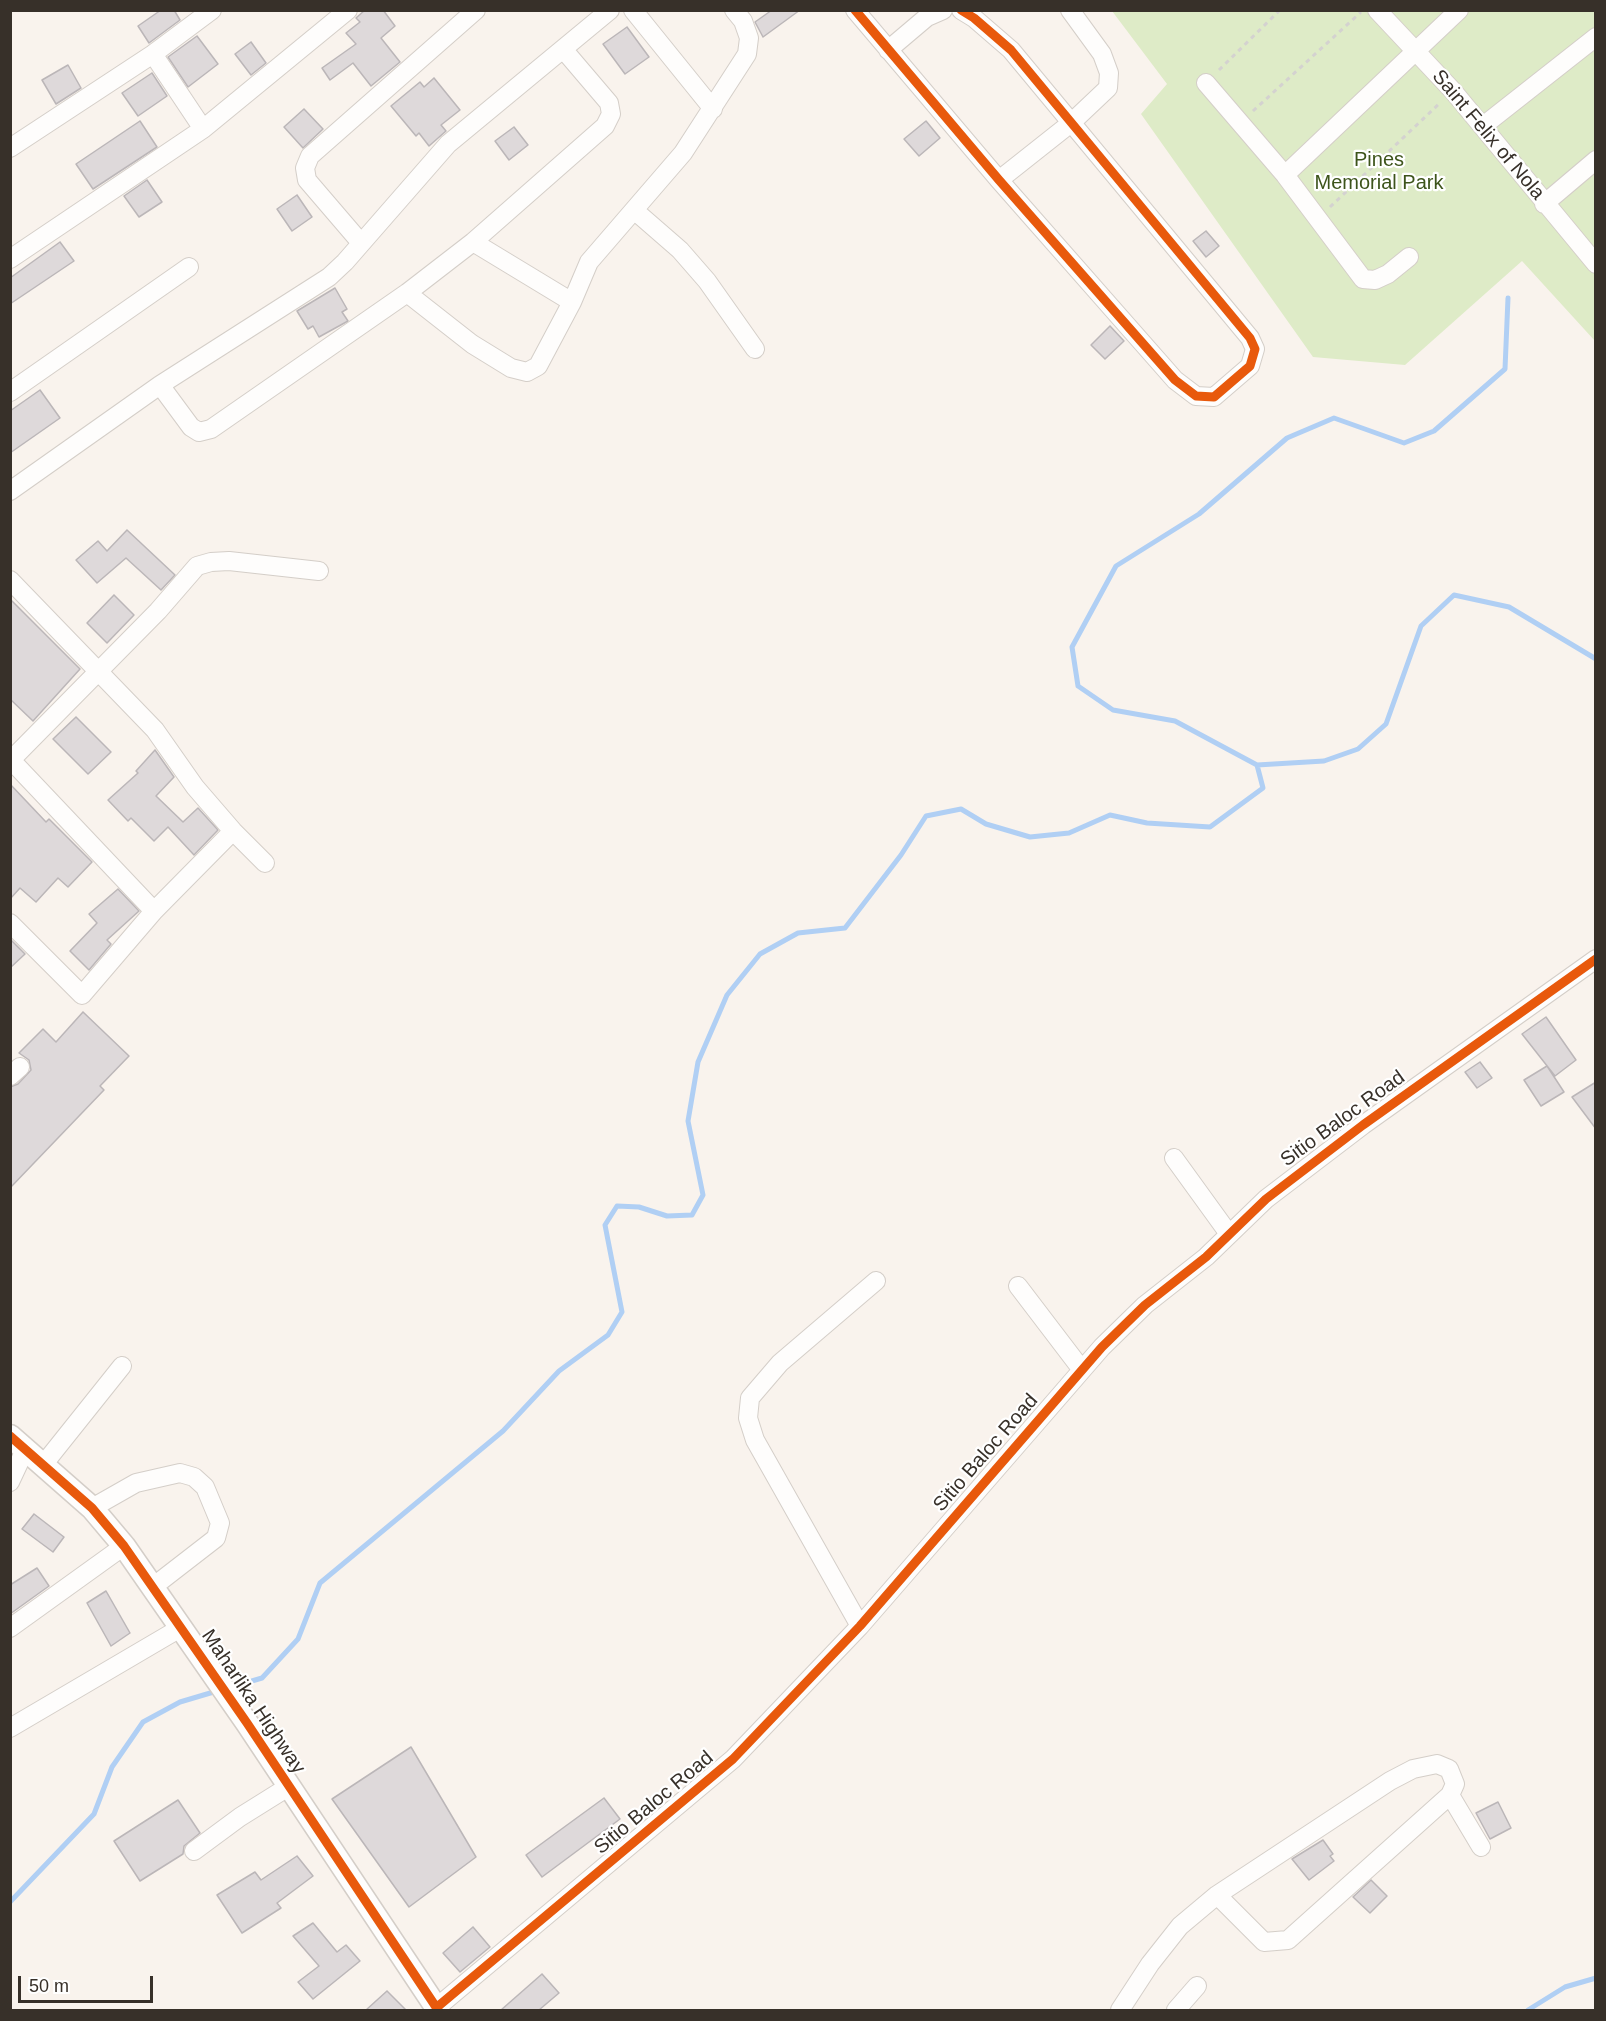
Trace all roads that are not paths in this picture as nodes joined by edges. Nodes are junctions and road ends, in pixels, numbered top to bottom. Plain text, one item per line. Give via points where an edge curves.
1 (212, 10) edge
2 (348, 10) edge
3 (476, 10) edge
4 (610, 10) edge
5 (633, 10) edge
6 (734, 10) edge
7 (855, 10) edge
8 (962, 10) edge
9 (1070, 10) edge
10 (1377, 10) edge
11 (1459, 10) edge
12 (930, 13) edge
13 (1596, 37) edge
14 (563, 49) junction
15 (888, 50) junction
16 (1416, 50) junction
17 (153, 54) junction
18 (1206, 83) road end
19 (713, 109) junction
20 (1071, 123) junction
21 (1483, 126) junction
22 (203, 129) junction
23 (10, 148) edge
24 (1596, 160) edge
25 (1285, 175) junction
26 (999, 180) junction
27 (1544, 204) junction
28 (634, 210) junction
29 (473, 242) junction
30 (361, 243) junction
31 (1409, 257) dead end
32 (10, 259) edge
33 (1596, 264) edge
34 (189, 267) dead end
35 (407, 293) junction
36 (572, 302) junction
37 (755, 350) dead end
38 (160, 385) junction
39 (10, 392) edge
40 (10, 491) edge
41 (319, 571) dead end
42 (10, 580) edge
43 (97, 670) junction
44 (11, 760) edge
45 (232, 831) junction
46 (265, 863) dead end
47 (154, 911) junction
48 (10, 923) edge
49 (1596, 959) edge
50 (1174, 1158) dead end
51 (1229, 1234) junction
52 (876, 1281) dead end
53 (1018, 1286) dead end
54 (122, 1366) dead end
55 (1082, 1370) junction
56 (18, 1443) edge
57 (43, 1465) junction
58 (10, 1482) edge
59 (92, 1508) junction
60 (124, 1546) junction
61 (154, 1586) junction
62 (860, 1626) junction
63 (182, 1627) junction
64 (10, 1628) edge
65 (10, 1728) edge
66 (288, 1787) junction
67 (1450, 1795) junction
68 (1481, 1847) dead end
69 (194, 1851) dead end
70 (1217, 1895) junction
71 (1197, 1986) dead end
72 (437, 2009) edge
73 (1120, 2010) edge
74 (1176, 2010) edge

1 - 17 street
2 - 22 street
3 - 30 street via 310,156 305,168 307,180
4 - 14 street
5 - 19 street
6 - 19 street via 749,38 747,54
7 - 15 street
8 - 20 street via 1011,51
9 - 20 street via 1102,54 1109,73 1108,88
10 - 16 street, Saint Felix of Nola
11 - 16 street
12 - 15 street
13 - 21 street
14 - 29 street via 609,104 612,114 605,126
14 - 30 street via 448,144
15 - 26 street
16 - 21 street, Saint Felix of Nola
16 - 25 street
17 - 22 street
17 - 23 street
18 - 25 street
19 - 28 street via 683,153
20 - 26 street
20 - 26 street via 1250,338 1255,349 1250,366 1232,385 1214,397 1196,396 1175,380
21 - 27 street, Saint Felix of Nola
22 - 32 street
24 - 27 street
25 - 31 street via 1363,279 1375,280 1388,274
27 - 33 street, Saint Felix of Nola
28 - 36 street via 589,262
28 - 37 street via 700,273
29 - 35 street
29 - 36 street
30 - 38 street via 329,277
34 - 39 street
35 - 36 street via 472,344 511,368 527,372 538,366
35 - 38 street via 211,429 199,432 191,427
38 - 40 street
41 - 43 street via 229,561 197,566 158,611
42 - 43 street
43 - 44 street
43 - 45 street via 155,730
44 - 47 street
45 - 46 street
45 - 47 street
47 - 48 street via 82,995
49 - 51 street, Sitio Baloc Road via 1354,1131 1266,1199
50 - 51 street
51 - 55 street, Sitio Baloc Road via 1145,1305
52 - 62 street via 780,1363 750,1398 748,1418 755,1440
53 - 55 street
54 - 57 street
55 - 62 street, Sitio Baloc Road
56 - 57 main road, Maharlika Highway
56 - 58 street
57 - 59 main road, Maharlika Highway
59 - 60 main road, Maharlika Highway
59 - 61 street via 136,1483 180,1473 194,1477 205,1487 220,1523 216,1538
60 - 61 main road, Maharlika Highway
60 - 64 street
61 - 63 main road, Maharlika Highway
62 - 72 street, Sitio Baloc Road via 733,1759
63 - 65 street
63 - 66 main road, Maharlika Highway
66 - 69 street
66 - 72 main road, Maharlika Highway
67 - 68 street
67 - 70 street via 1455,1784 1449,1769 1437,1764 1413,1768
67 - 70 street via 1288,1940 1264,1942
70 - 73 street via 1180,1926
71 - 74 street

